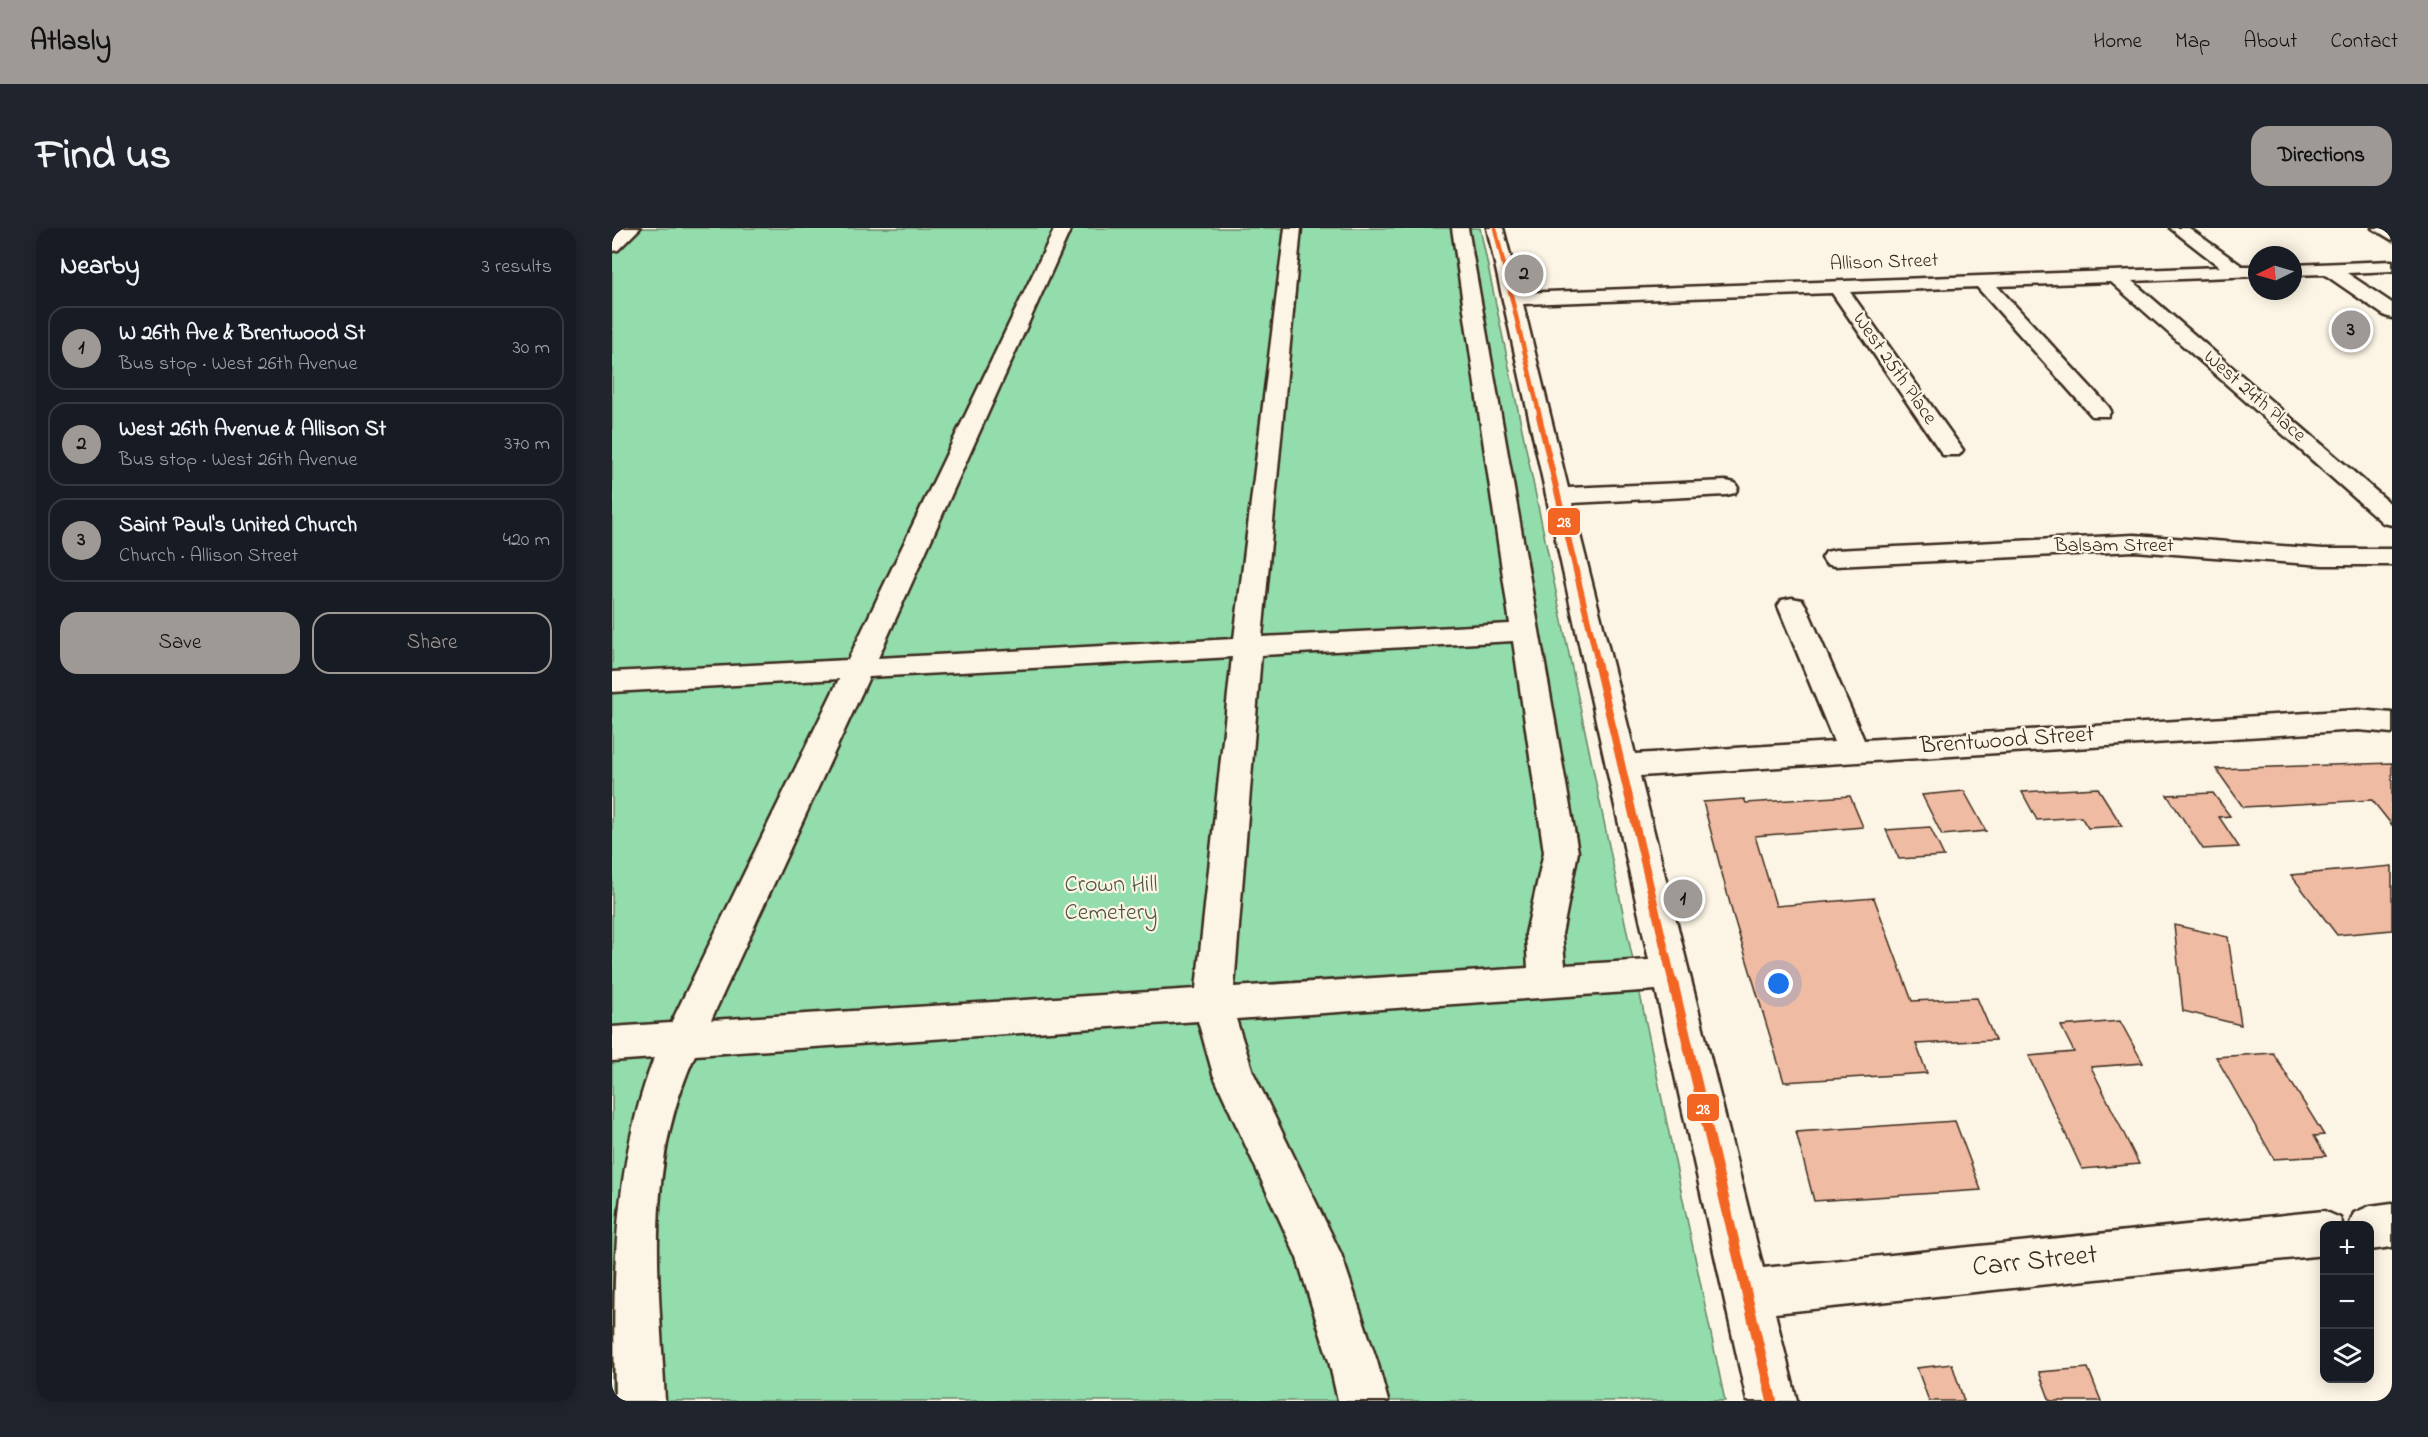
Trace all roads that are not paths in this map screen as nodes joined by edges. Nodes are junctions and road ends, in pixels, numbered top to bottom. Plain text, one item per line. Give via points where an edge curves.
1 (632, 228) edge
2 (1063, 228) edge
3 (1293, 228) edge
4 (1460, 228) edge
5 (1496, 228) edge
6 (2178, 228) edge
7 (2380, 228) edge
8 (2392, 235) edge
9 (612, 246) edge
10 (2392, 266) edge
11 (2328, 268) junction
12 (2302, 269) edge
13 (2248, 271) edge
14 (2238, 272) junction
15 (2116, 277) junction
16 (2063, 279) junction
17 (1983, 282) junction
18 (1837, 287) junction
19 (2088, 296) dead end
20 (2140, 297) junction
21 (2108, 298) dead end
22 (1512, 299) junction
23 (2392, 312) edge
24 (2100, 411) dead end
25 (1951, 450) dead end
26 (1726, 488) dead end
27 (1558, 496) junction
28 (2392, 518) edge
29 (2392, 557) edge
30 (1835, 558) dead end
31 (1792, 606) dead end
32 (1526, 632) junction
33 (1247, 648) junction
34 (857, 669) junction
35 (612, 682) edge
36 (2392, 723) edge
37 (1853, 751) junction
38 (1622, 766) junction
39 (1671, 974) junction
40 (1548, 980) junction
41 (1213, 1006) junction
42 (683, 1039) junction
43 (612, 1044) edge
44 (2392, 1225) edge
45 (2374, 1227) edge
46 (2320, 1234) edge
47 (1746, 1293) junction
48 (640, 1401) edge
49 (1363, 1401) edge
50 (1772, 1401) edge

1 - 9 street
2 - 34 street
3 - 33 street
4 - 32 street
5 - 22 street
6 - 14 street
7 - 8 street
10 - 11 street
11 - 12 street
11 - 23 street
13 - 14 street, Allison Street
14 - 15 street, Allison Street
15 - 16 street, Allison Street
15 - 20 street, West 24th Place
16 - 17 street, Allison Street
16 - 19 street via 2079,294
17 - 18 street, Allison Street
17 - 24 street
18 - 22 street, Allison Street
18 - 25 street, West 25th Place
20 - 21 street
20 - 28 street, West 24th Place
22 - 27 street
26 - 27 street
27 - 38 street
29 - 30 street, Balsam Street via 2323,557 2134,543
31 - 37 street
32 - 33 street
32 - 40 street via 1562,852 1544,934
33 - 34 street
33 - 41 street
34 - 35 street
34 - 42 street
36 - 37 street, Brentwood Street via 2358,720
37 - 38 street, Brentwood Street
38 - 39 street
39 - 40 street
39 - 47 street
40 - 41 street
41 - 42 street
41 - 49 street via 1233,1074 1318,1254
42 - 43 street
42 - 48 street via 663,1082 646,1135 639,1190 636,1243
44 - 45 street
46 - 47 street, Carr Street
47 - 50 street

